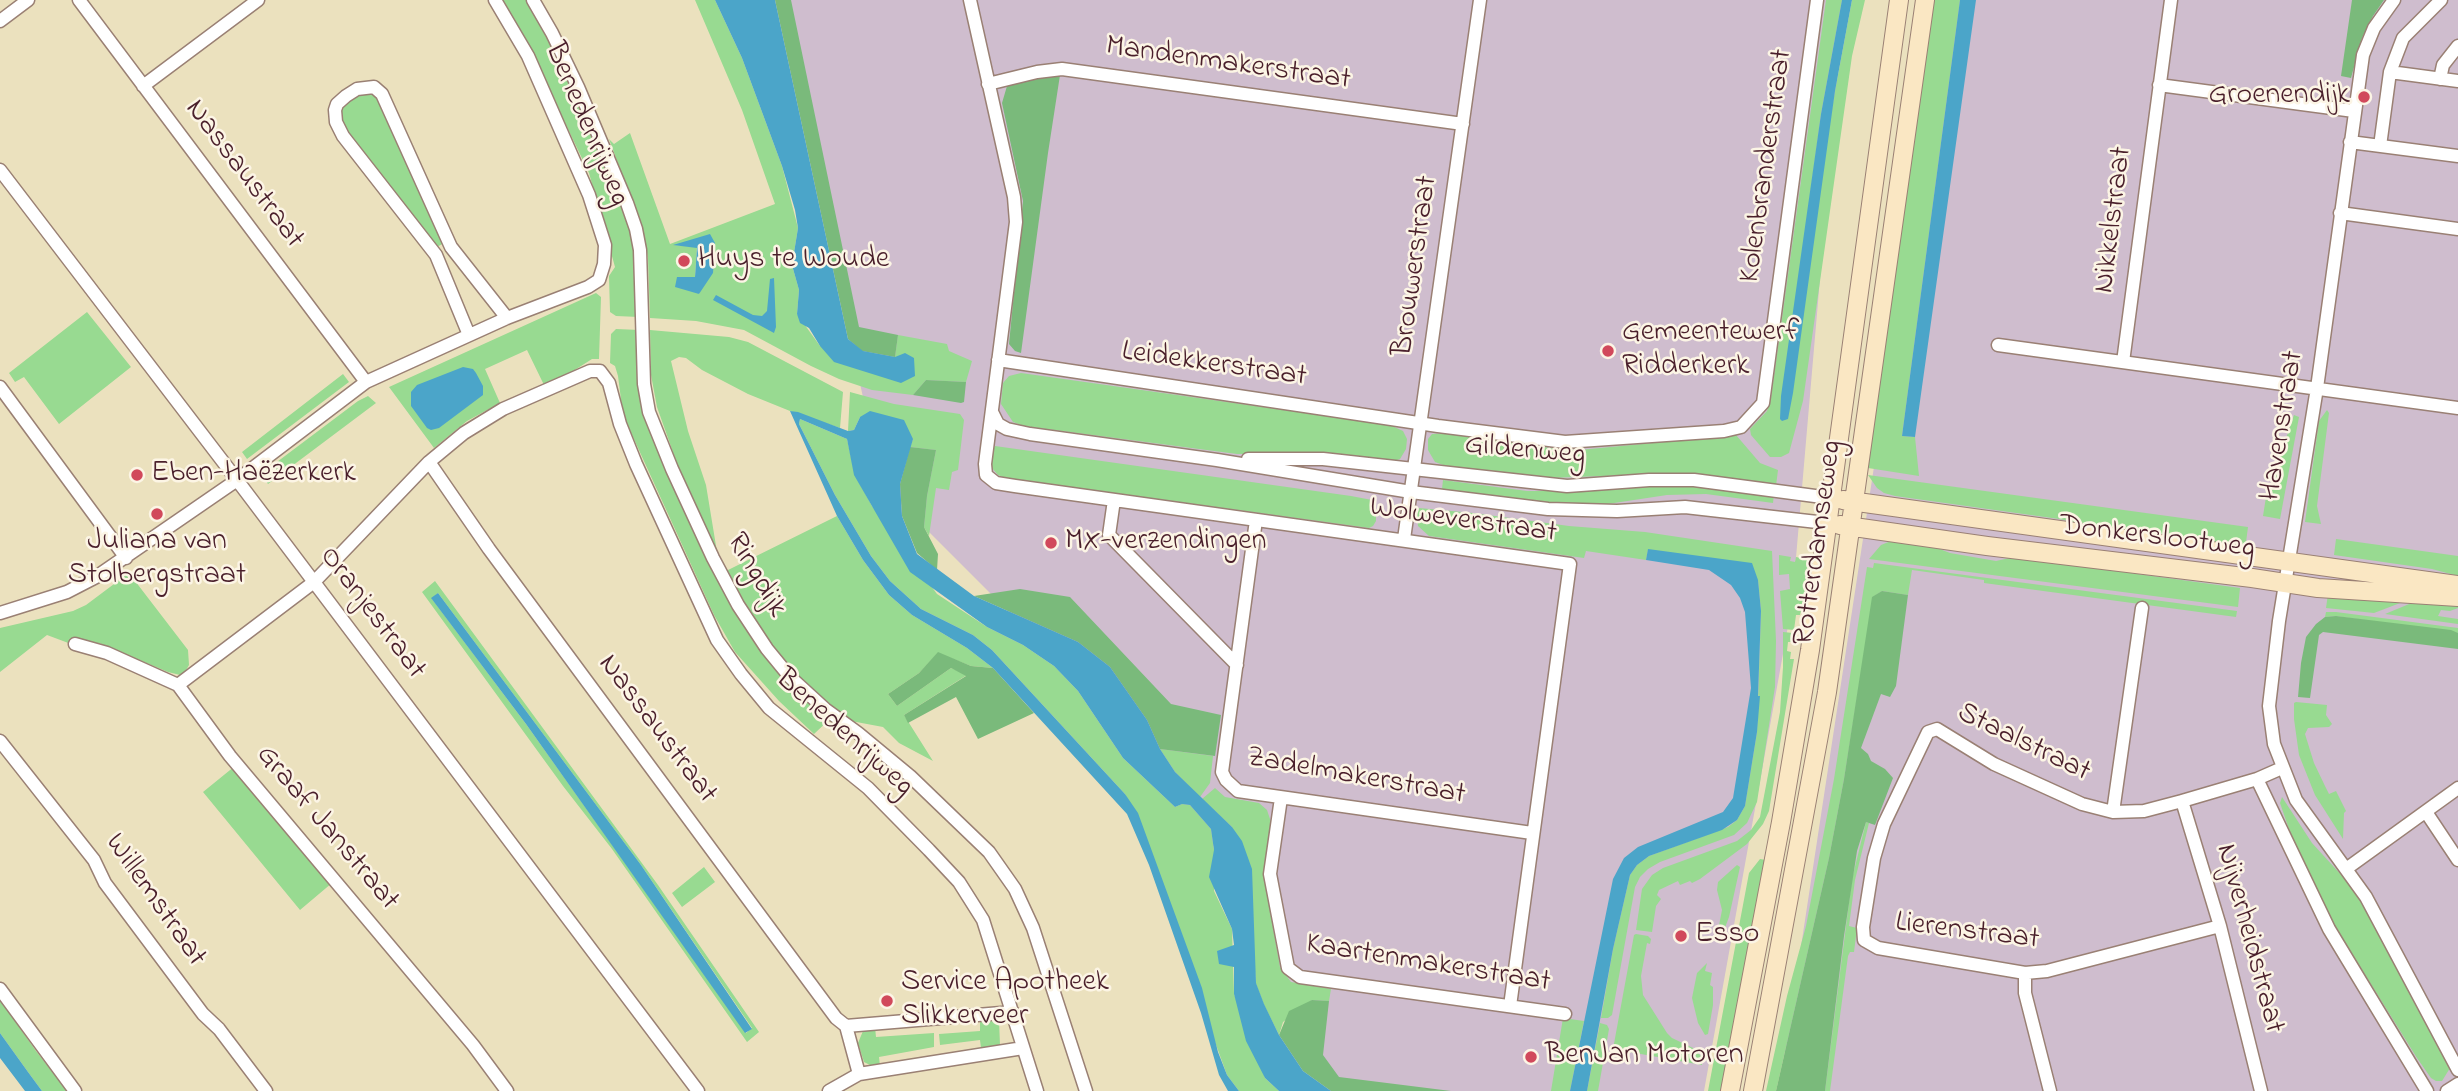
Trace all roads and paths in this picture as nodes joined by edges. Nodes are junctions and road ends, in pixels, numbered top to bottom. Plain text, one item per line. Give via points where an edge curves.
1 (28, 0) edge
2 (79, 0) edge
3 (258, 0) edge
4 (495, 0) edge
5 (533, 0) edge
6 (970, 0) edge
7 (1480, 0) edge
8 (1817, 0) edge
9 (1899, 0) edge
10 (1925, 0) edge
11 (2171, 0) edge
12 (2394, 0) edge
13 (2441, 0) edge
14 (0, 21) edge
15 (2458, 46) edge
16 (2390, 72) junction
17 (2441, 79) junction
18 (2458, 81) edge
19 (988, 83) junction
20 (2159, 85) junction
21 (143, 86) junction
22 (2354, 110) junction
23 (1463, 124) junction
24 (2350, 142) junction
25 (2380, 146) junction
26 (2458, 156) edge
27 (0, 170) edge
28 (2340, 213) junction
29 (2458, 229) edge
30 (451, 247) junction
31 (436, 256) junction
32 (507, 318) junction
33 (469, 335) junction
34 (1998, 345) dead end
35 (998, 360) junction
36 (2123, 362) junction
37 (366, 382) junction
38 (0, 387) edge
39 (2317, 388) junction
40 (2458, 408) edge
41 (992, 412) junction
42 (1421, 423) junction
43 (1217, 460) junction
44 (429, 462) junction
45 (1415, 470) junction
46 (237, 480) junction
47 (1411, 492) junction
48 (1830, 498) junction
49 (1114, 500) junction
50 (1854, 502) junction
51 (1256, 520) junction
52 (1826, 523) junction
53 (1851, 526) junction
54 (1404, 539) junction
55 (126, 558) junction
56 (2289, 562) junction
57 (314, 582) junction
58 (2285, 583) junction
59 (2458, 585) edge
60 (2458, 597) edge
61 (2141, 608) dead end
62 (0, 612) edge
63 (75, 644) dead end
64 (1237, 666) junction
65 (178, 685) junction
66 (0, 741) edge
67 (2282, 768) junction
68 (2258, 779) junction
69 (2458, 788) edge
70 (1281, 798) junction
71 (2182, 802) junction
72 (2113, 812) junction
73 (2426, 812) junction
74 (1884, 824) joint
75 (1532, 833) junction
76 (2458, 860) edge
77 (2346, 869) junction
78 (2220, 926) junction
79 (2025, 973) junction
80 (0, 989) edge
81 (1510, 1006) junction
82 (1013, 1012) junction
83 (1565, 1014) dead end
84 (845, 1026) junction
85 (1023, 1048) junction
86 (2458, 1070) edge
87 (859, 1074) junction
88 (2458, 1084) edge
89 (75, 1091) edge
90 (266, 1091) edge
91 (507, 1091) edge
92 (698, 1091) edge
93 (829, 1091) edge
94 (1037, 1091) edge
95 (1086, 1091) edge
96 (1730, 1091) edge
97 (1753, 1091) edge
98 (2050, 1091) edge
99 (2261, 1091) edge
100 (2427, 1091) edge
101 (2446, 1091) edge

1 - 14 street
2 - 21 street, Nassaustraat
3 - 21 street
4 - 32 street, Benedenrijweg via 528,55 589,195 605,245 601,277 595,284
5 - 95 street, Ringdijk via 578,87 627,203 640,250 649,412 697,525 738,605 790,677 910,776 989,852 1033,928
6 - 19 street
7 - 23 street, Brouwerstraat
8 - 42 street, Kolenbranderstraat via 1763,403 1741,428 1565,442
9 - 48 main road, Rotterdamseweg
10 - 50 main road, Rotterdamseweg
11 - 20 street, Nikkelstraat
12 - 22 street, Havenstraat via 2374,28 2363,55
13 - 16 street via 2403,38
15 - 17 street via 2443,65
16 - 17 street
16 - 25 street
17 - 18 street
19 - 23 street, Mandenmakerstraat via 1062,69
19 - 35 street via 1016,222
20 - 22 street
20 - 36 street, Nikkelstraat
21 - 37 street, Nassaustraat
22 - 24 street, Havenstraat
23 - 42 street, Brouwerstraat
24 - 25 street
24 - 28 street, Havenstraat
25 - 26 street
27 - 46 street, Oranjestraat
28 - 29 street
28 - 39 street, Havenstraat
30 - 31 street
30 - 31 street via 382,94 363,86 351,92 335,110 339,129
30 - 32 street
31 - 33 street
32 - 33 street
33 - 37 street
34 - 36 street
35 - 41 street
35 - 42 street, Leidekkerstraat
36 - 39 street
37 - 46 street
38 - 55 street
39 - 40 street
39 - 56 street, Havenstraat
41 - 43 street, Gildenweg via 1007,429
41 - 49 street, Wolweverstraat via 985,464 986,475 996,483
42 - 45 street, Brouwerstraat
43 - 45 street, Gildenweg via 1323,459
43 - 47 street, Gildenweg
44 - 57 street
44 - 82 street, Benedenrijweg via 503,409 590,371 600,371 636,464 717,640 769,708 868,788 959,881 984,920
44 - 84 street, Nassaustraat
45 - 47 street, Brouwerstraat
45 - 48 street, Gildenweg via 1567,486 1694,480
46 - 55 street
46 - 57 street, Oranjestraat
47 - 52 street, Gildenweg via 1548,509 1617,511 1685,506
47 - 54 street, Brouwerstraat
48 - 50 main road, Donkerslootweg
48 - 52 main road, Rotterdamseweg
49 - 51 street, Wolweverstraat
49 - 64 street via 1109,534
50 - 53 main road, Rotterdamseweg
50 - 56 main road, Donkerslootweg
51 - 54 street, Wolweverstraat
51 - 64 street, Zadelmakerstraat
52 - 53 main road, Donkerslootweg
52 - 96 main road, Rotterdamseweg via 1796,738
53 - 58 main road, Donkerslootweg
53 - 97 main road, Rotterdamseweg via 1816,758
54 - 75 street, Wolweverstraat via 1570,564
55 - 62 street via 67,593
56 - 58 street, Havenstraat
56 - 59 main road, Donkerslootweg
57 - 65 street
57 - 92 street, Oranjestraat
58 - 60 main road, Donkerslootweg via 2348,592
58 - 67 street, Havenstraat via 2269,706
61 - 72 street, Staalstraat
63 - 65 street, Graaf Janstraat
64 - 70 street, Zadelmakerstraat via 1222,772 1238,791
65 - 91 street, Graaf Janstraat via 230,756
66 - 90 street, Willemstraat via 94,860 105,883 203,1014
67 - 68 street, Staalstraat
67 - 77 street, Havenstraat via 2302,810
68 - 71 street, Staalstraat
68 - 100 street via 2329,929
69 - 73 street
70 - 75 street, Zadelmakerstraat
70 - 81 street, Kaartenmakerstraat via 1270,874 1287,968 1300,977
71 - 72 street, Staalstraat
71 - 78 street, Nijverheidstraat
72 - 74 street, Staalstraat via 2082,804 1994,764 1937,729 1928,732
73 - 76 street
73 - 77 street
74 - 79 street, Lierenstraat via 1874,858 1864,940 1878,948
75 - 81 street, Wolweverstraat
77 - 86 street, Havenstraat via 2366,897
78 - 79 street, Lierenstraat
78 - 99 street, Nijverheidstraat
79 - 98 street via 2025,993
80 - 89 street
81 - 83 street, Kaartenmakerstraat
82 - 84 street
82 - 85 street, Benedenrijweg
84 - 87 street
85 - 87 street
85 - 94 street, Benedenrijweg
87 - 93 street
88 - 101 street

